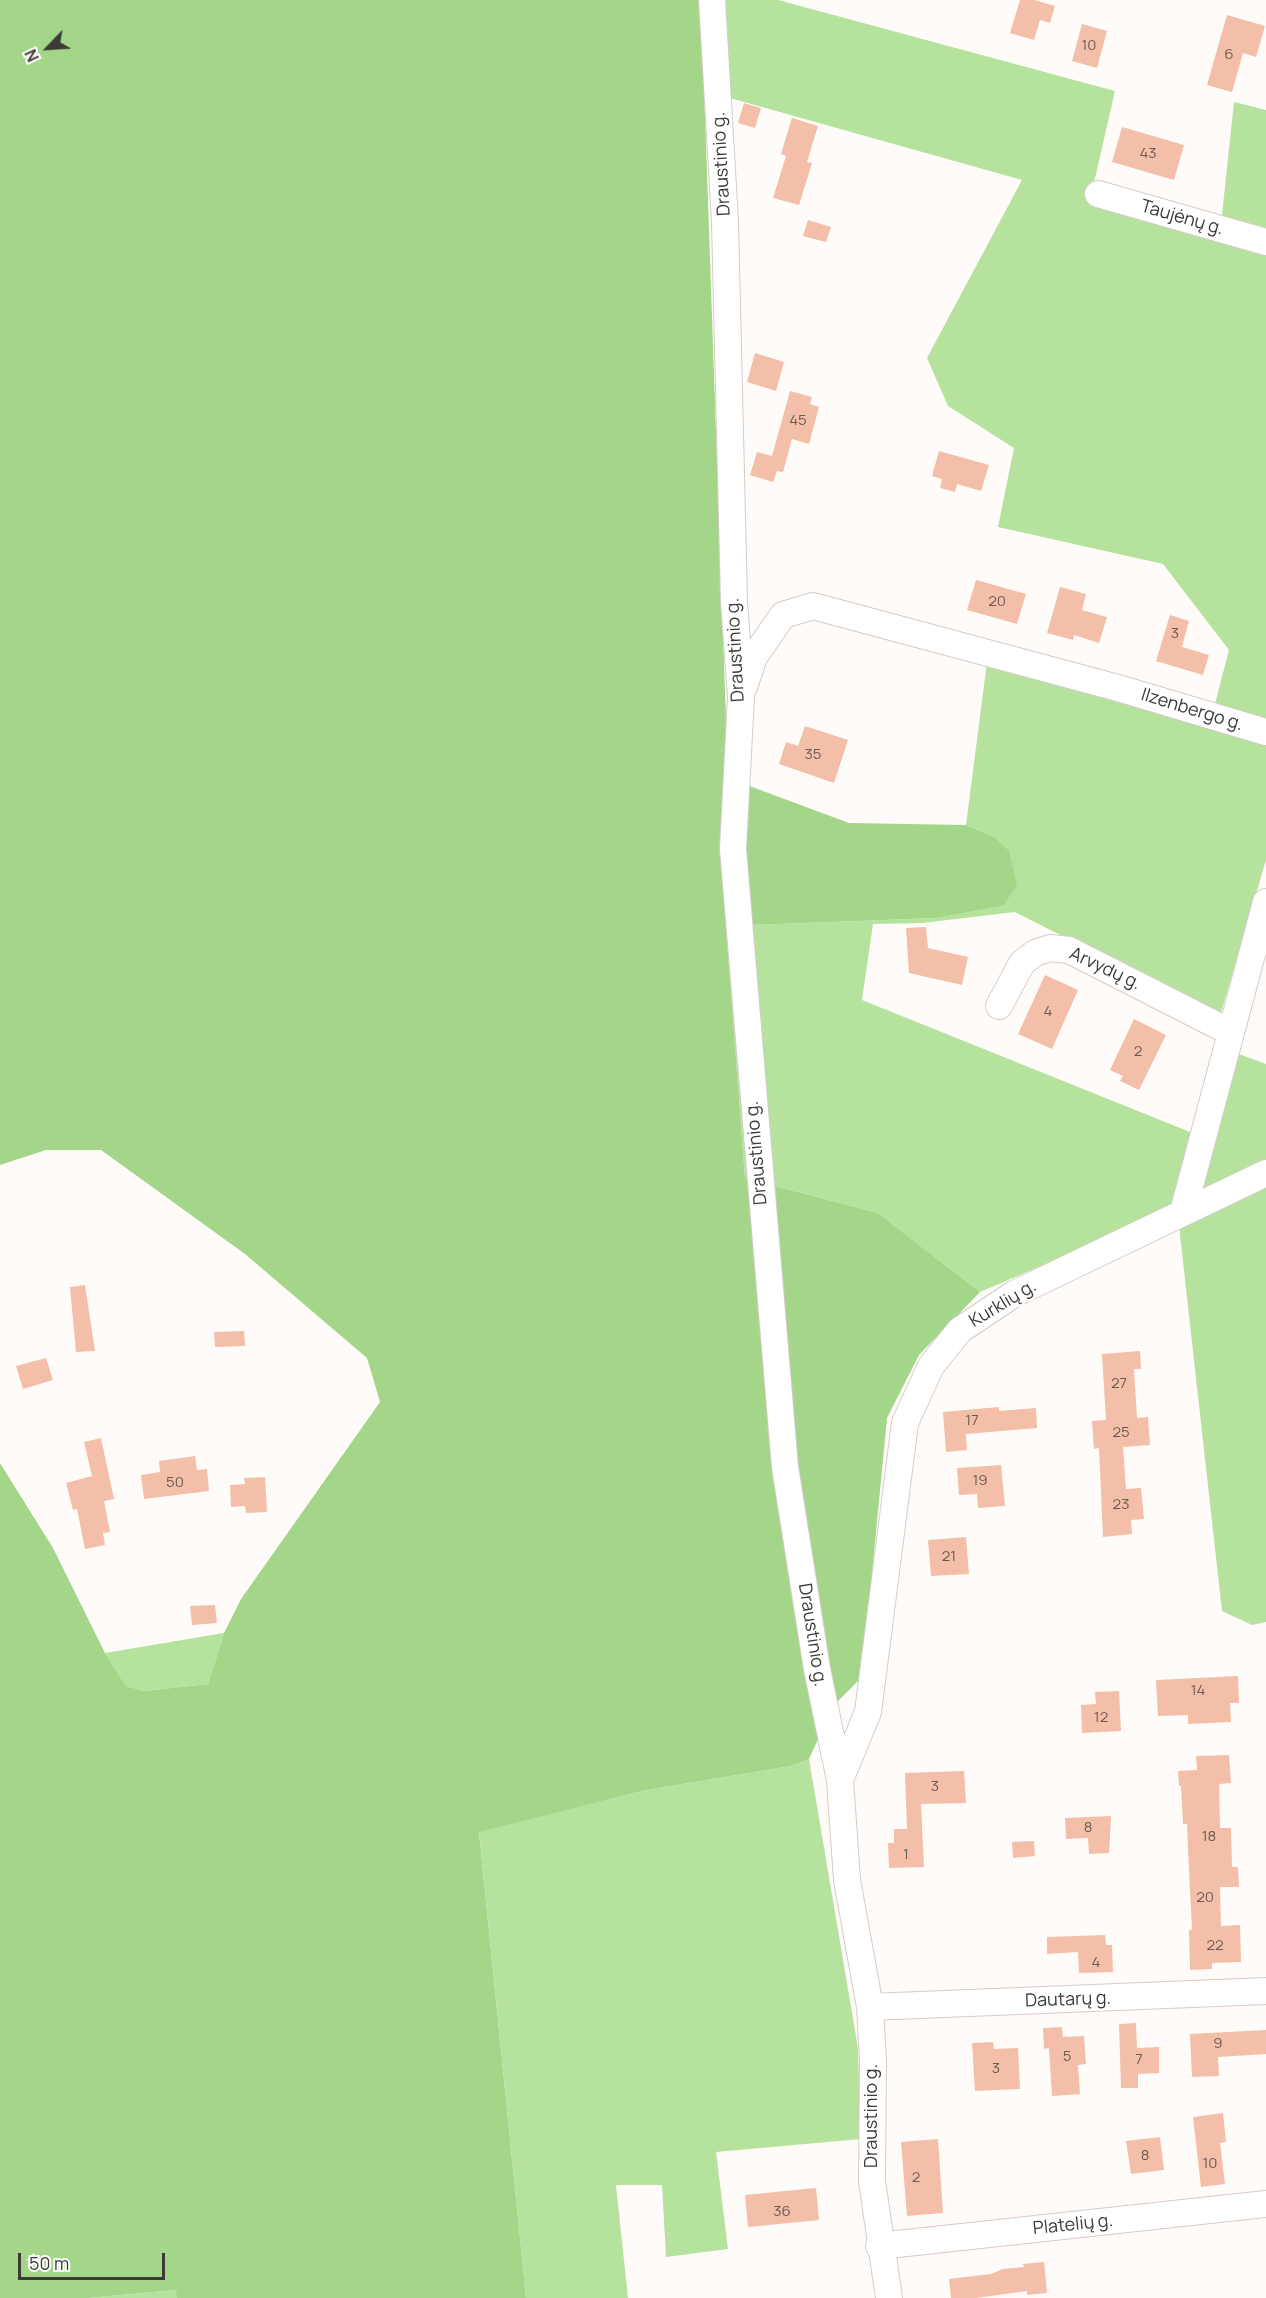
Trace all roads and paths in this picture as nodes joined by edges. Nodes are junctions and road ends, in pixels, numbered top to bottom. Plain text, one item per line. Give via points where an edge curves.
1 (712, 0) edge
2 (1098, 194) dead end
3 (1266, 242) edge
4 (734, 602) junction
5 (783, 615) junction
6 (741, 696) junction
7 (1266, 732) edge
8 (1266, 902) edge
9 (999, 1006) dead end
10 (1230, 1032) junction
11 (1266, 1173) edge
12 (1183, 1212) junction
13 (840, 1780) junction
14 (1266, 1990) edge
15 (870, 2007) junction
16 (1266, 2204) edge
17 (879, 2246) junction
18 (889, 2298) edge

1 - 4 street, Draustinio g. via 725,221
2 - 3 street, Taujėnų g.
4 - 5 street, Ilzenbergo g. via 754,615
4 - 6 street, Draustinio g.
5 - 6 street via 754,657
5 - 7 street, Ilzenbergo g. via 813,606
6 - 13 street, Draustinio g. via 733,849 785,1467 817,1669
8 - 10 street
9 - 10 street, Arvydų g. via 1022,963 1050,948 1069,950
10 - 12 street
11 - 12 street, Kurklių g.
12 - 13 street, Kurklių g. via 1014,1294 960,1330 932,1365 905,1423 868,1712
13 - 15 street, Draustinio g. via 847,1880
14 - 15 street, Dautarų g.
15 - 17 street, Draustinio g. via 872,2181
16 - 17 street, Platelių g.
17 - 18 street, Draustinio g.

